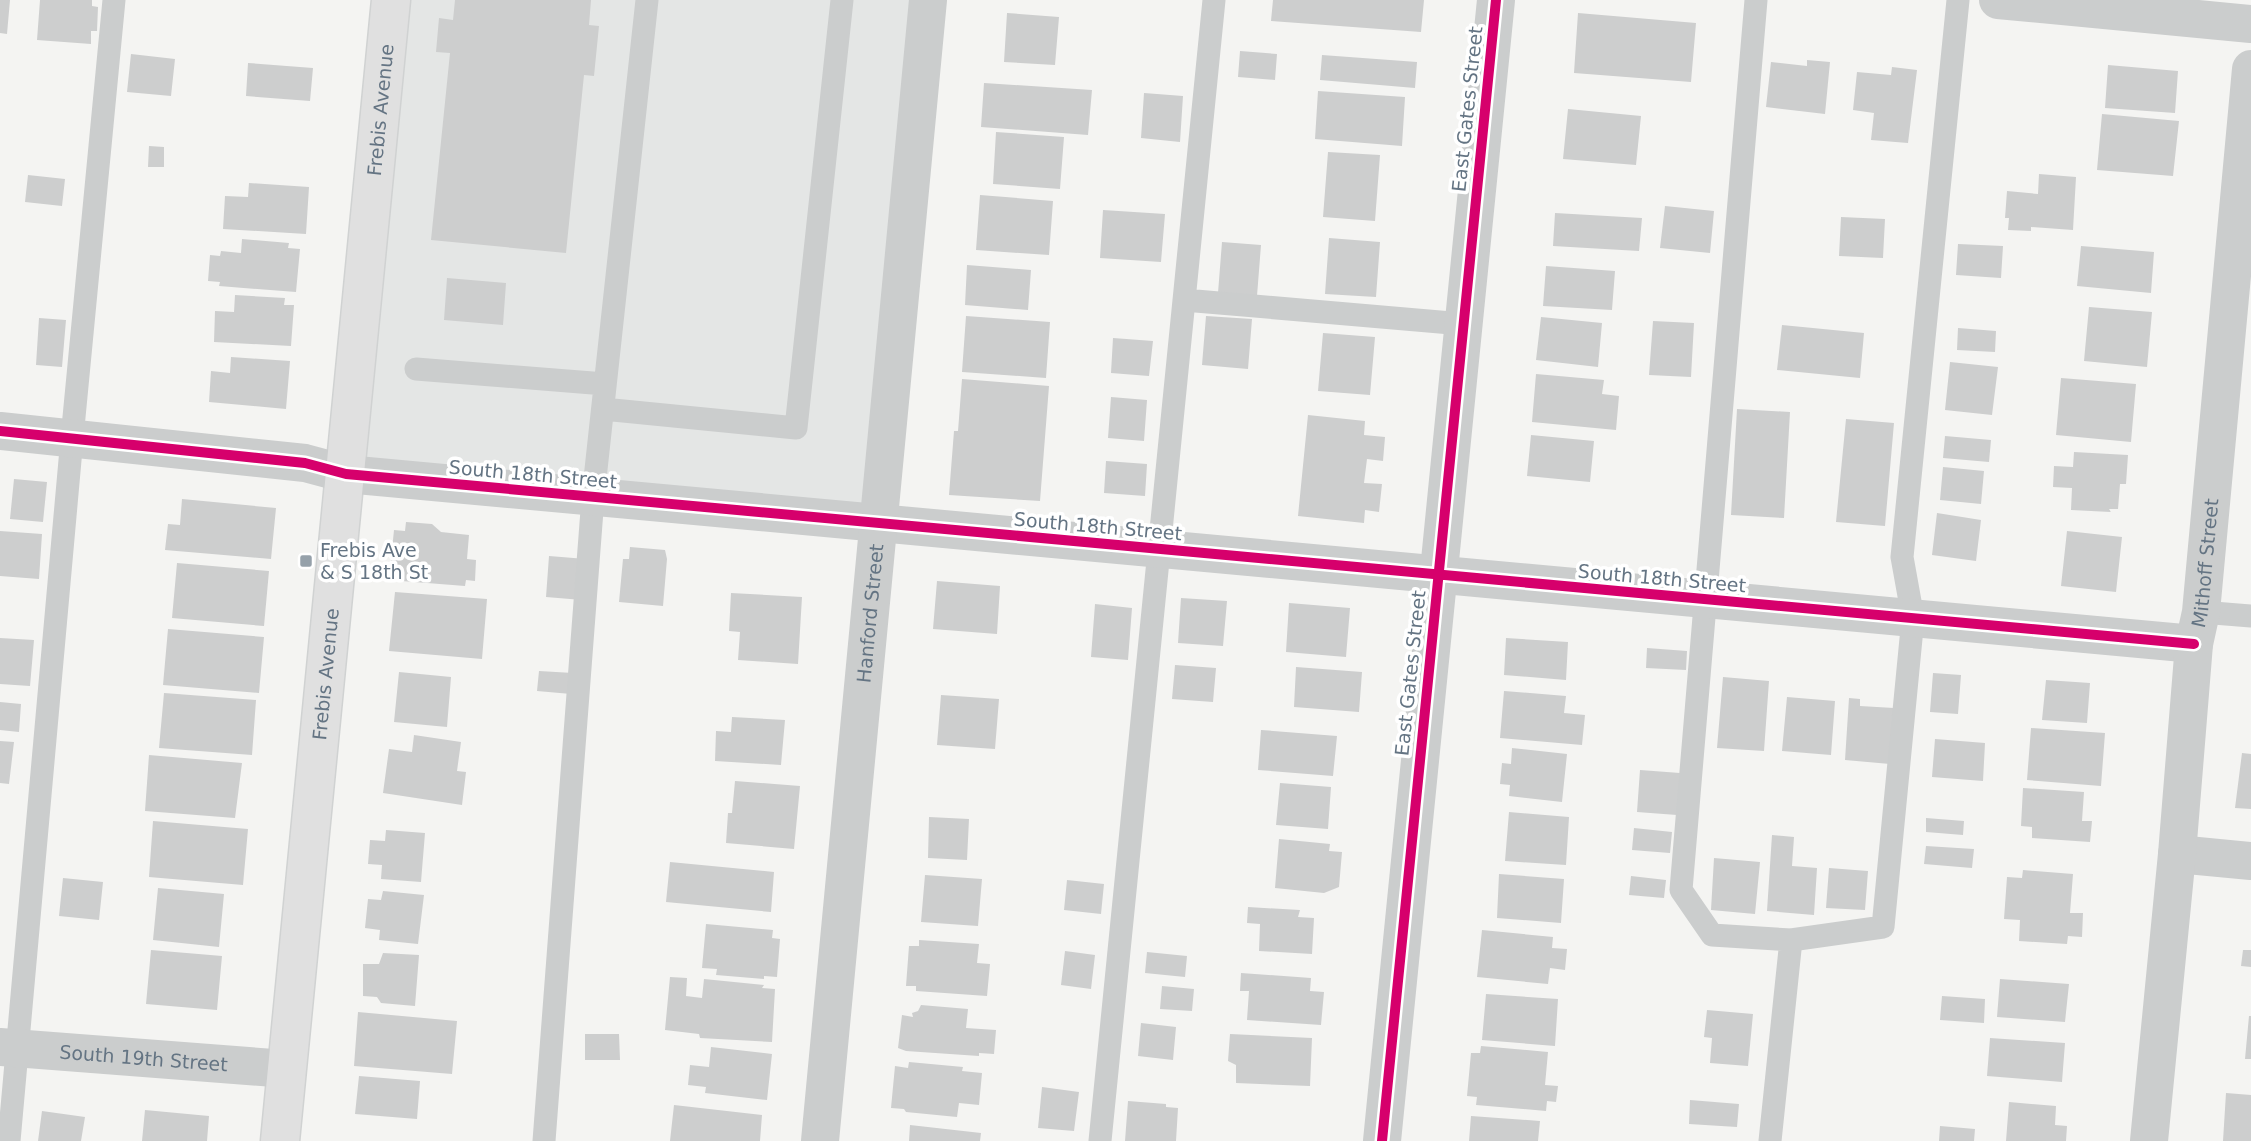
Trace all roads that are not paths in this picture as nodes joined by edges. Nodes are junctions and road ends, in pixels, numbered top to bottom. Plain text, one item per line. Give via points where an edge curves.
1 (114, 0) edge
2 (390, 0) edge
3 (647, 0) edge
4 (842, 0) edge
5 (928, 0) edge
6 (1214, 0) edge
7 (1496, 0) edge
8 (1756, 0) edge
9 (1958, 0) edge
10 (1998, 0) edge
11 (2251, 24) edge
12 (2251, 69) edge
13 (1184, 300) junction
14 (1463, 324) junction
15 (416, 369) dead end
16 (605, 384) junction
17 (603, 409) junction
18 (0, 431) edge
19 (72, 438) junction
20 (346, 474) junction
21 (593, 497) junction
22 (879, 523) junction
23 (1159, 549) junction
24 (1437, 574) junction
25 (1706, 599) junction
26 (2251, 616) edge
27 (1913, 618) junction
28 (2197, 628) junction
29 (2177, 854) junction
30 (2251, 861) edge
31 (1791, 940) junction
32 (9, 1048) edge
33 (287, 1069) junction
34 (9, 1141) edge
35 (280, 1141) edge
36 (544, 1141) edge
37 (820, 1141) edge
38 (1100, 1141) edge
39 (1382, 1141) edge
40 (1770, 1141) edge
41 (2148, 1141) edge

1 - 19 lane
2 - 20 main road, Frebis Avenue
3 - 16 lane
4 - 17 lane via 796,428
5 - 22 street, Hanford Street
6 - 13 lane
7 - 14 street, East Gates Street
8 - 25 lane
9 - 27 lane via 1902,557
10 - 11 street
12 - 28 street, Mithoff Street
13 - 14 lane
13 - 23 lane
14 - 24 street, East Gates Street
15 - 16 lane
16 - 17 lane
17 - 21 lane
18 - 19 street, South 18th Street
19 - 20 street, South 18th Street via 305,463
19 - 32 lane
20 - 21 street, South 18th Street
20 - 33 main road, Frebis Avenue
21 - 22 street, South 18th Street
21 - 36 lane
22 - 23 street, South 18th Street
22 - 37 street, Hanford Street
23 - 24 street, South 18th Street
23 - 38 lane
24 - 25 street, South 18th Street
24 - 39 street, East Gates Street
25 - 27 street, South 18th Street
25 - 31 lane via 1681,890 1712,934
26 - 28 lane
27 - 28 street, South 18th Street
27 - 31 lane via 1883,927
28 - 29 street, Mithoff Street
29 - 30 street
29 - 41 street, Mithoff Street
31 - 40 lane
32 - 33 street, South 19th Street
32 - 34 lane
33 - 35 main road, Frebis Avenue

